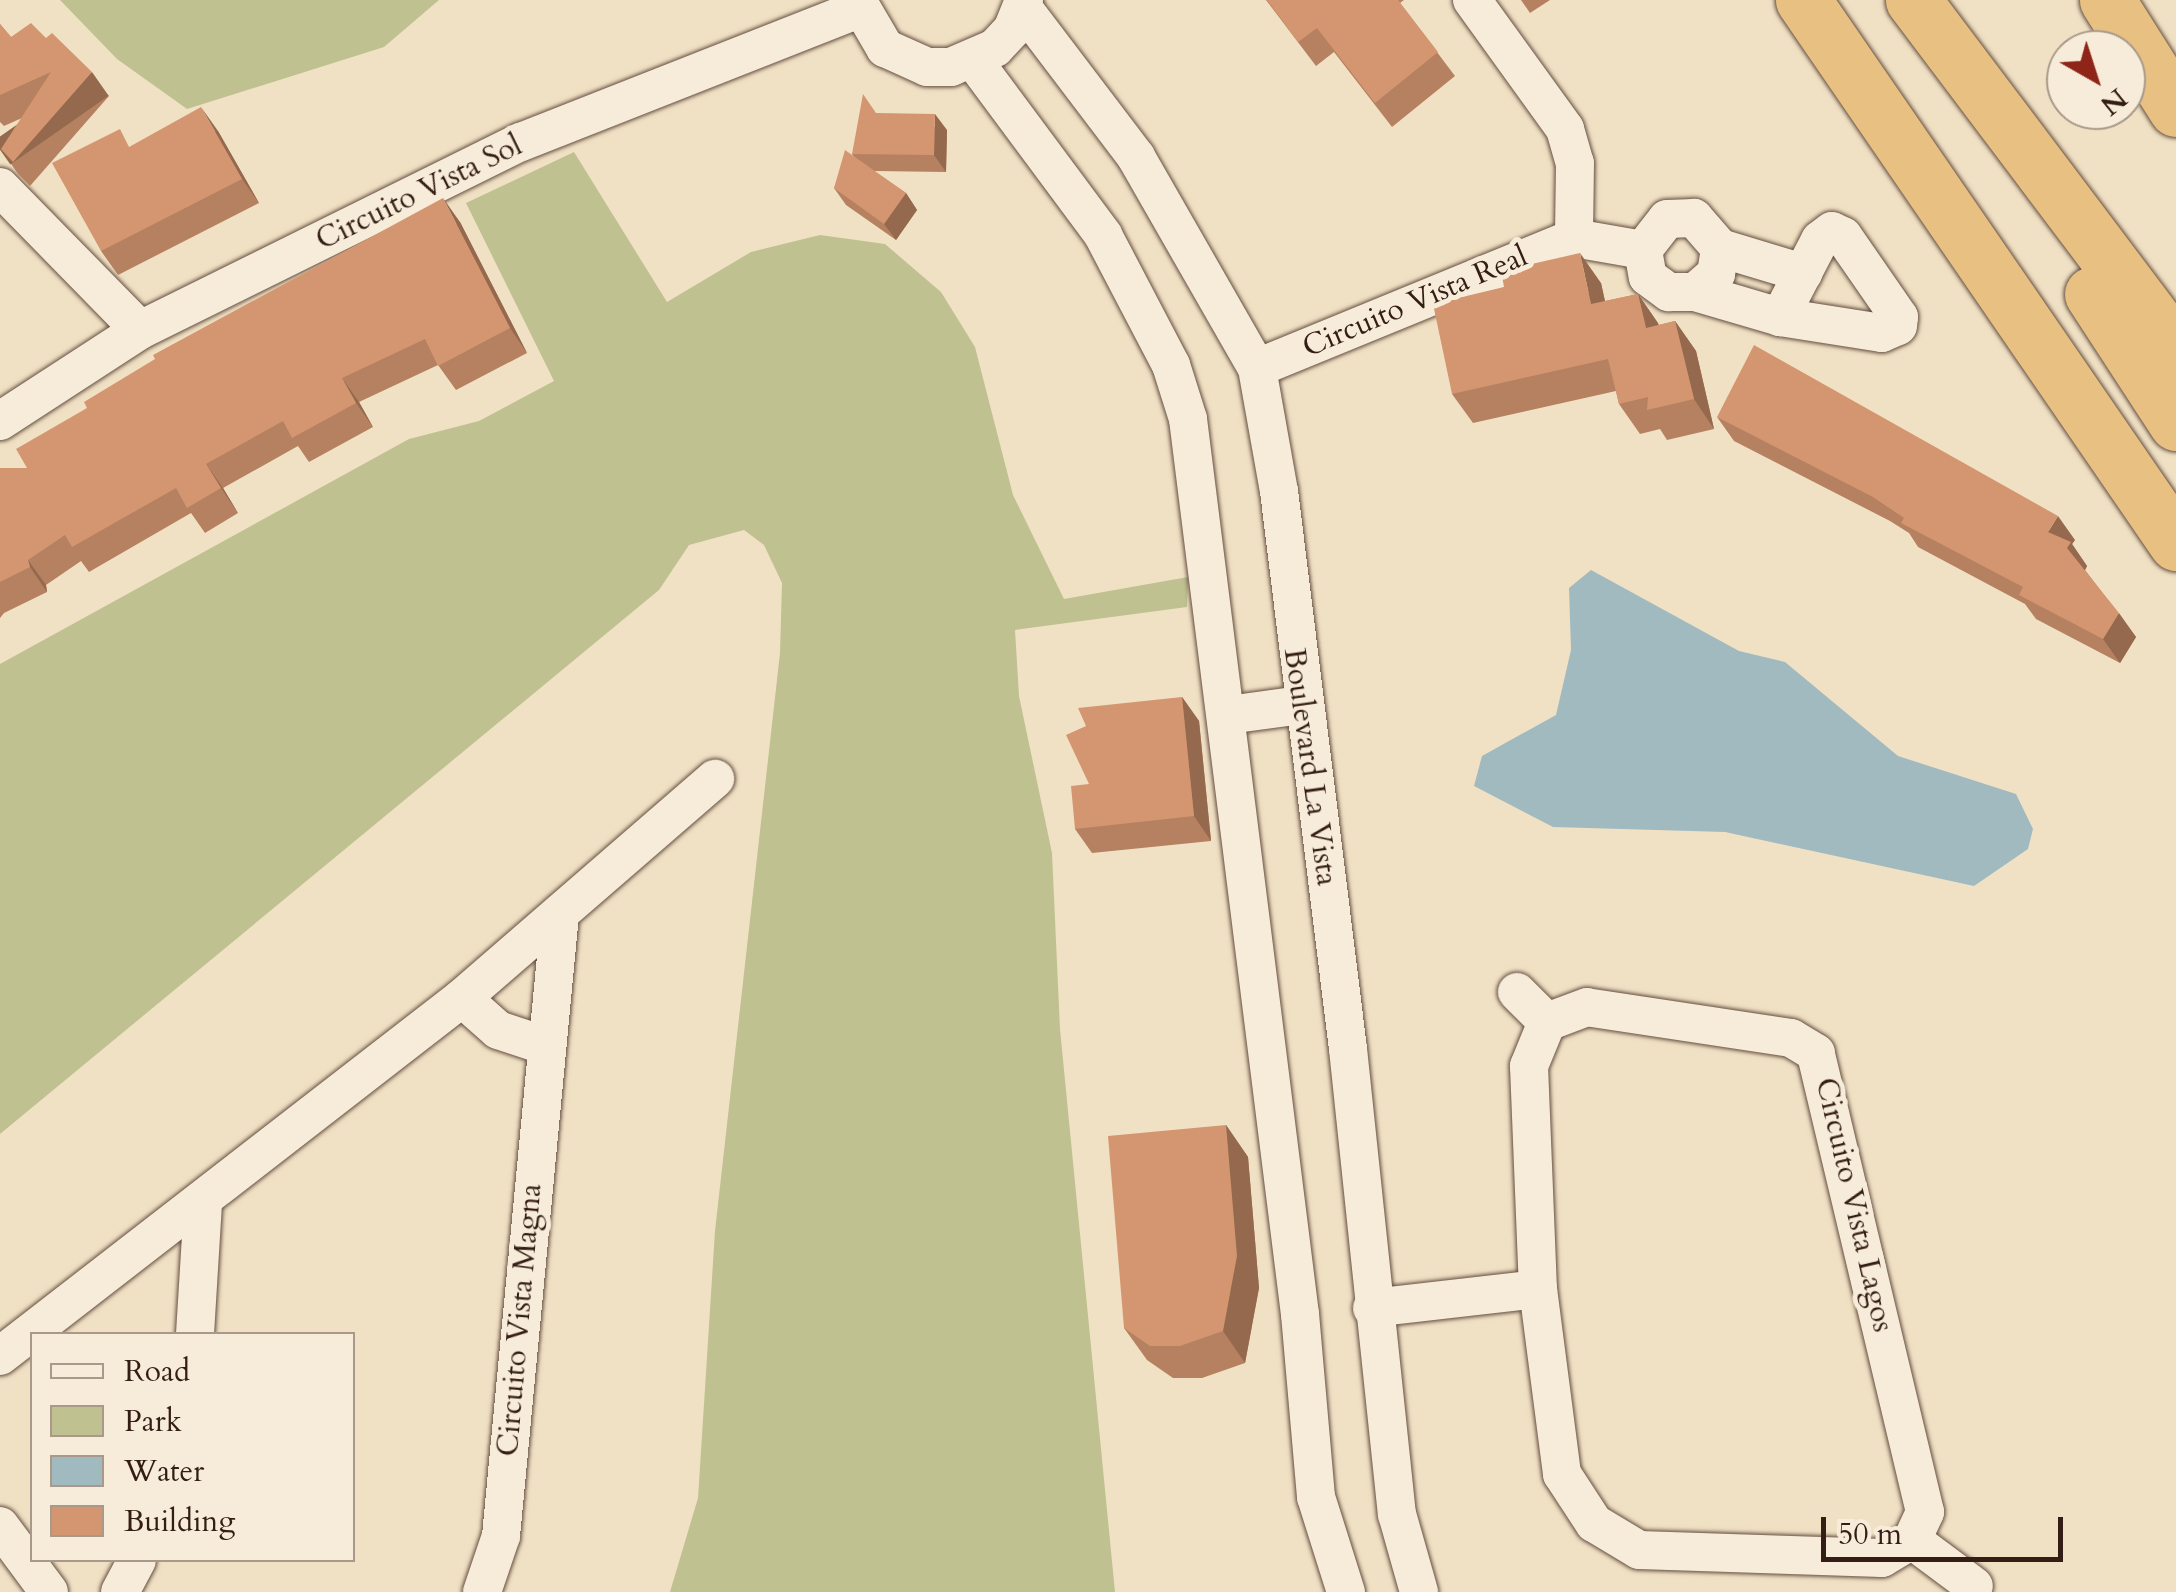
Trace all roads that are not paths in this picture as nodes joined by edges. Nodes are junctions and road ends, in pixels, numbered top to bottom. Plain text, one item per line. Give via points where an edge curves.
1 (1472, 0) edge
2 (1803, 0) edge
3 (1913, 0) edge
4 (2107, 0) edge
5 (2144, 0) edge
6 (1023, 4) edge
7 (858, 5) edge
8 (2176, 37) edge
9 (974, 61) junction
10 (1964, 70) junction
11 (2176, 109) edge
12 (0, 186) edge
13 (1574, 238) junction
14 (1720, 248) junction
15 (1643, 250) junction
16 (1803, 273) junction
17 (1695, 292) junction
18 (1780, 316) junction
19 (140, 330) junction
20 (2176, 350) edge
21 (1257, 368) junction
22 (0, 421) edge
23 (2176, 423) edge
24 (2176, 543) edge
25 (1302, 705) junction
26 (1228, 716) junction
27 (714, 779) dead end
28 (560, 914) junction
29 (1518, 992) dead end
30 (462, 998) junction
31 (1547, 1022) junction
32 (543, 1045) junction
33 (204, 1205) junction
34 (1538, 1289) junction
35 (1372, 1308) junction
36 (32, 1332) edge
37 (195, 1332) edge
38 (30, 1334) edge
39 (0, 1356) edge
40 (0, 1526) edge
41 (1912, 1540) junction
42 (136, 1562) edge
43 (1974, 1586) dead end
44 (49, 1592) edge
45 (120, 1592) edge
46 (482, 1592) edge
47 (1346, 1592) edge
48 (1418, 1592) edge

1 - 13 street via 1565,129 1575,163
2 - 24 highway
3 - 10 highway
4 - 11 highway
5 - 8 highway
6 - 9 street via 1012,30
6 - 21 street, Boulevard La Vista via 1136,157
7 - 9 street via 885,48 905,60 928,67
7 - 19 street, Circuito Vista Sol via 521,142
9 - 26 street via 1103,234 1171,365 1188,418
10 - 20 highway
10 - 23 highway via 2086,285
12 - 19 street
13 - 15 street
13 - 21 street, Circuito Vista Real
14 - 15 street via 1706,225 1680,217 1656,227
14 - 16 street
14 - 17 street via 1716,274
15 - 17 street via 1657,286
16 - 18 street
16 - 18 street via 1820,240 1838,232 1895,310 1898,326 1882,333
17 - 18 street
19 - 22 street, Circuito Vista Sol
21 - 25 street, Boulevard La Vista
25 - 26 street
25 - 35 street, Boulevard La Vista via 1348,1049
26 - 47 street via 1316,1497
27 - 28 street
28 - 30 street
28 - 32 street, Circuito Vista Magna
29 - 31 street
30 - 32 street via 498,1030
30 - 33 street
31 - 34 street via 1530,1066
31 - 41 street, Circuito Vista Lagos via 1587,1008 1829,1047 1925,1512
32 - 46 street, Circuito Vista Magna via 501,1536
33 - 36 street
33 - 37 street
34 - 35 street
34 - 41 street via 1562,1474 1594,1523 1615,1539 1639,1550 1882,1558
35 - 48 street, Boulevard La Vista via 1397,1514
38 - 39 street
40 - 44 street
41 - 43 street
42 - 45 street

